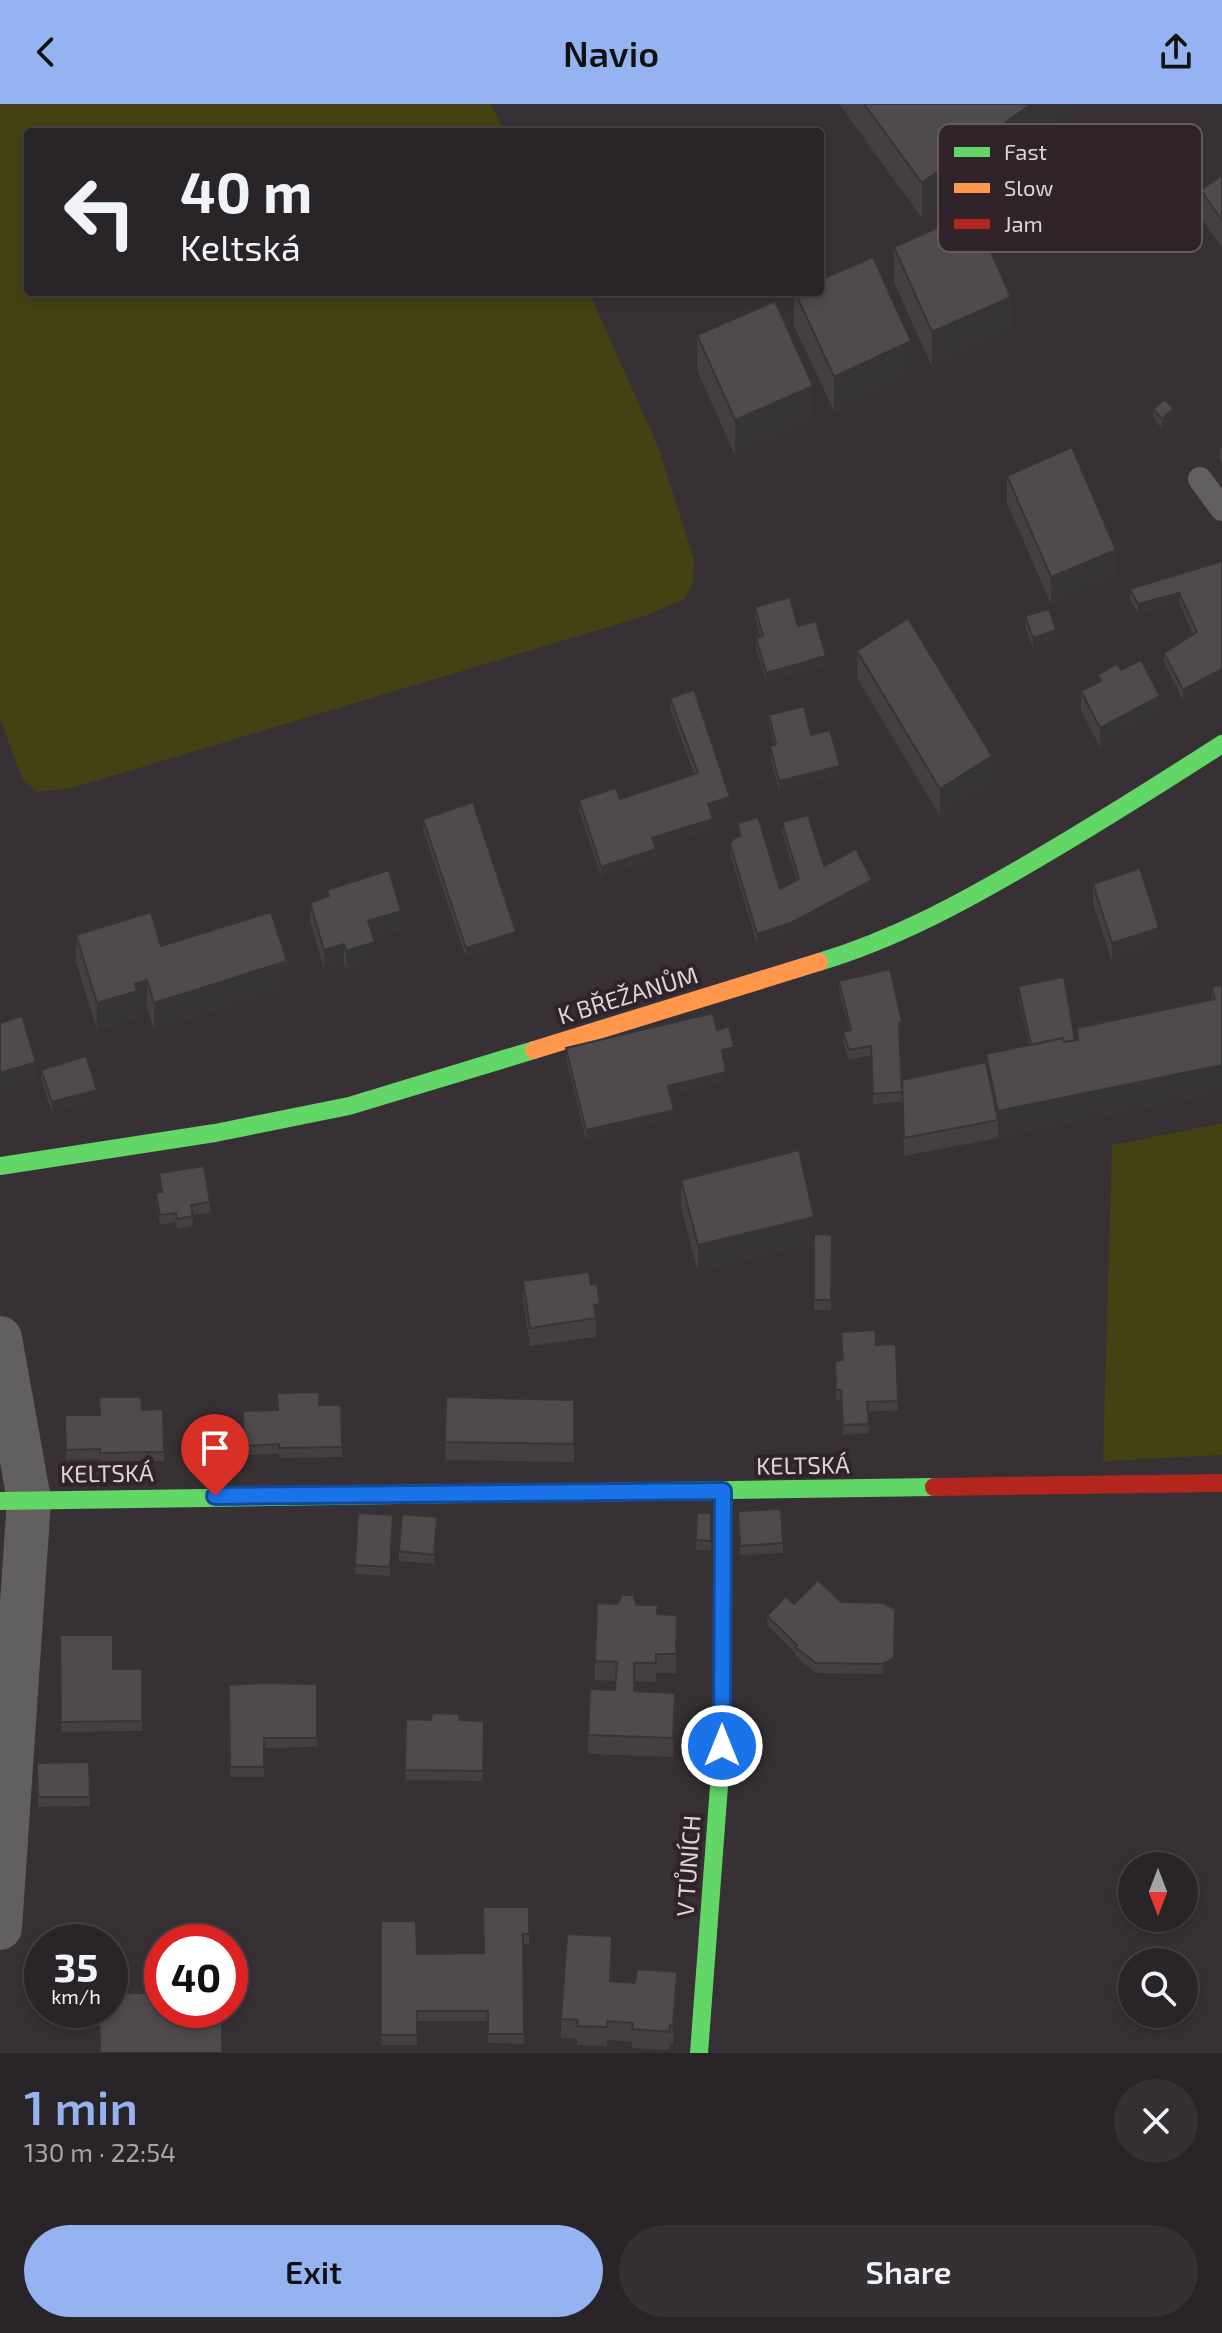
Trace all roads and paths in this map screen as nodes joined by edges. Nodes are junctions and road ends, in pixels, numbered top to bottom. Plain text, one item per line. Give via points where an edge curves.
1 (1200, 479) dead end
2 (1222, 509) edge
3 (1222, 744) edge
4 (0, 1166) edge
5 (0, 1338) edge
6 (1222, 1483) edge
7 (723, 1491) junction
8 (14, 1500) edge
9 (5, 1774) edge
10 (0, 1928) edge
11 (699, 2053) edge

1 - 2 lane
3 - 4 street, K BŘEŽANŮM via 965,901 866,948 349,1106
5 - 8 street
6 - 7 street, KELTSKÁ
7 - 8 street, KELTSKÁ
7 - 11 street, V TŮNÍCH via 722,1746
8 - 9 street
9 - 10 street

